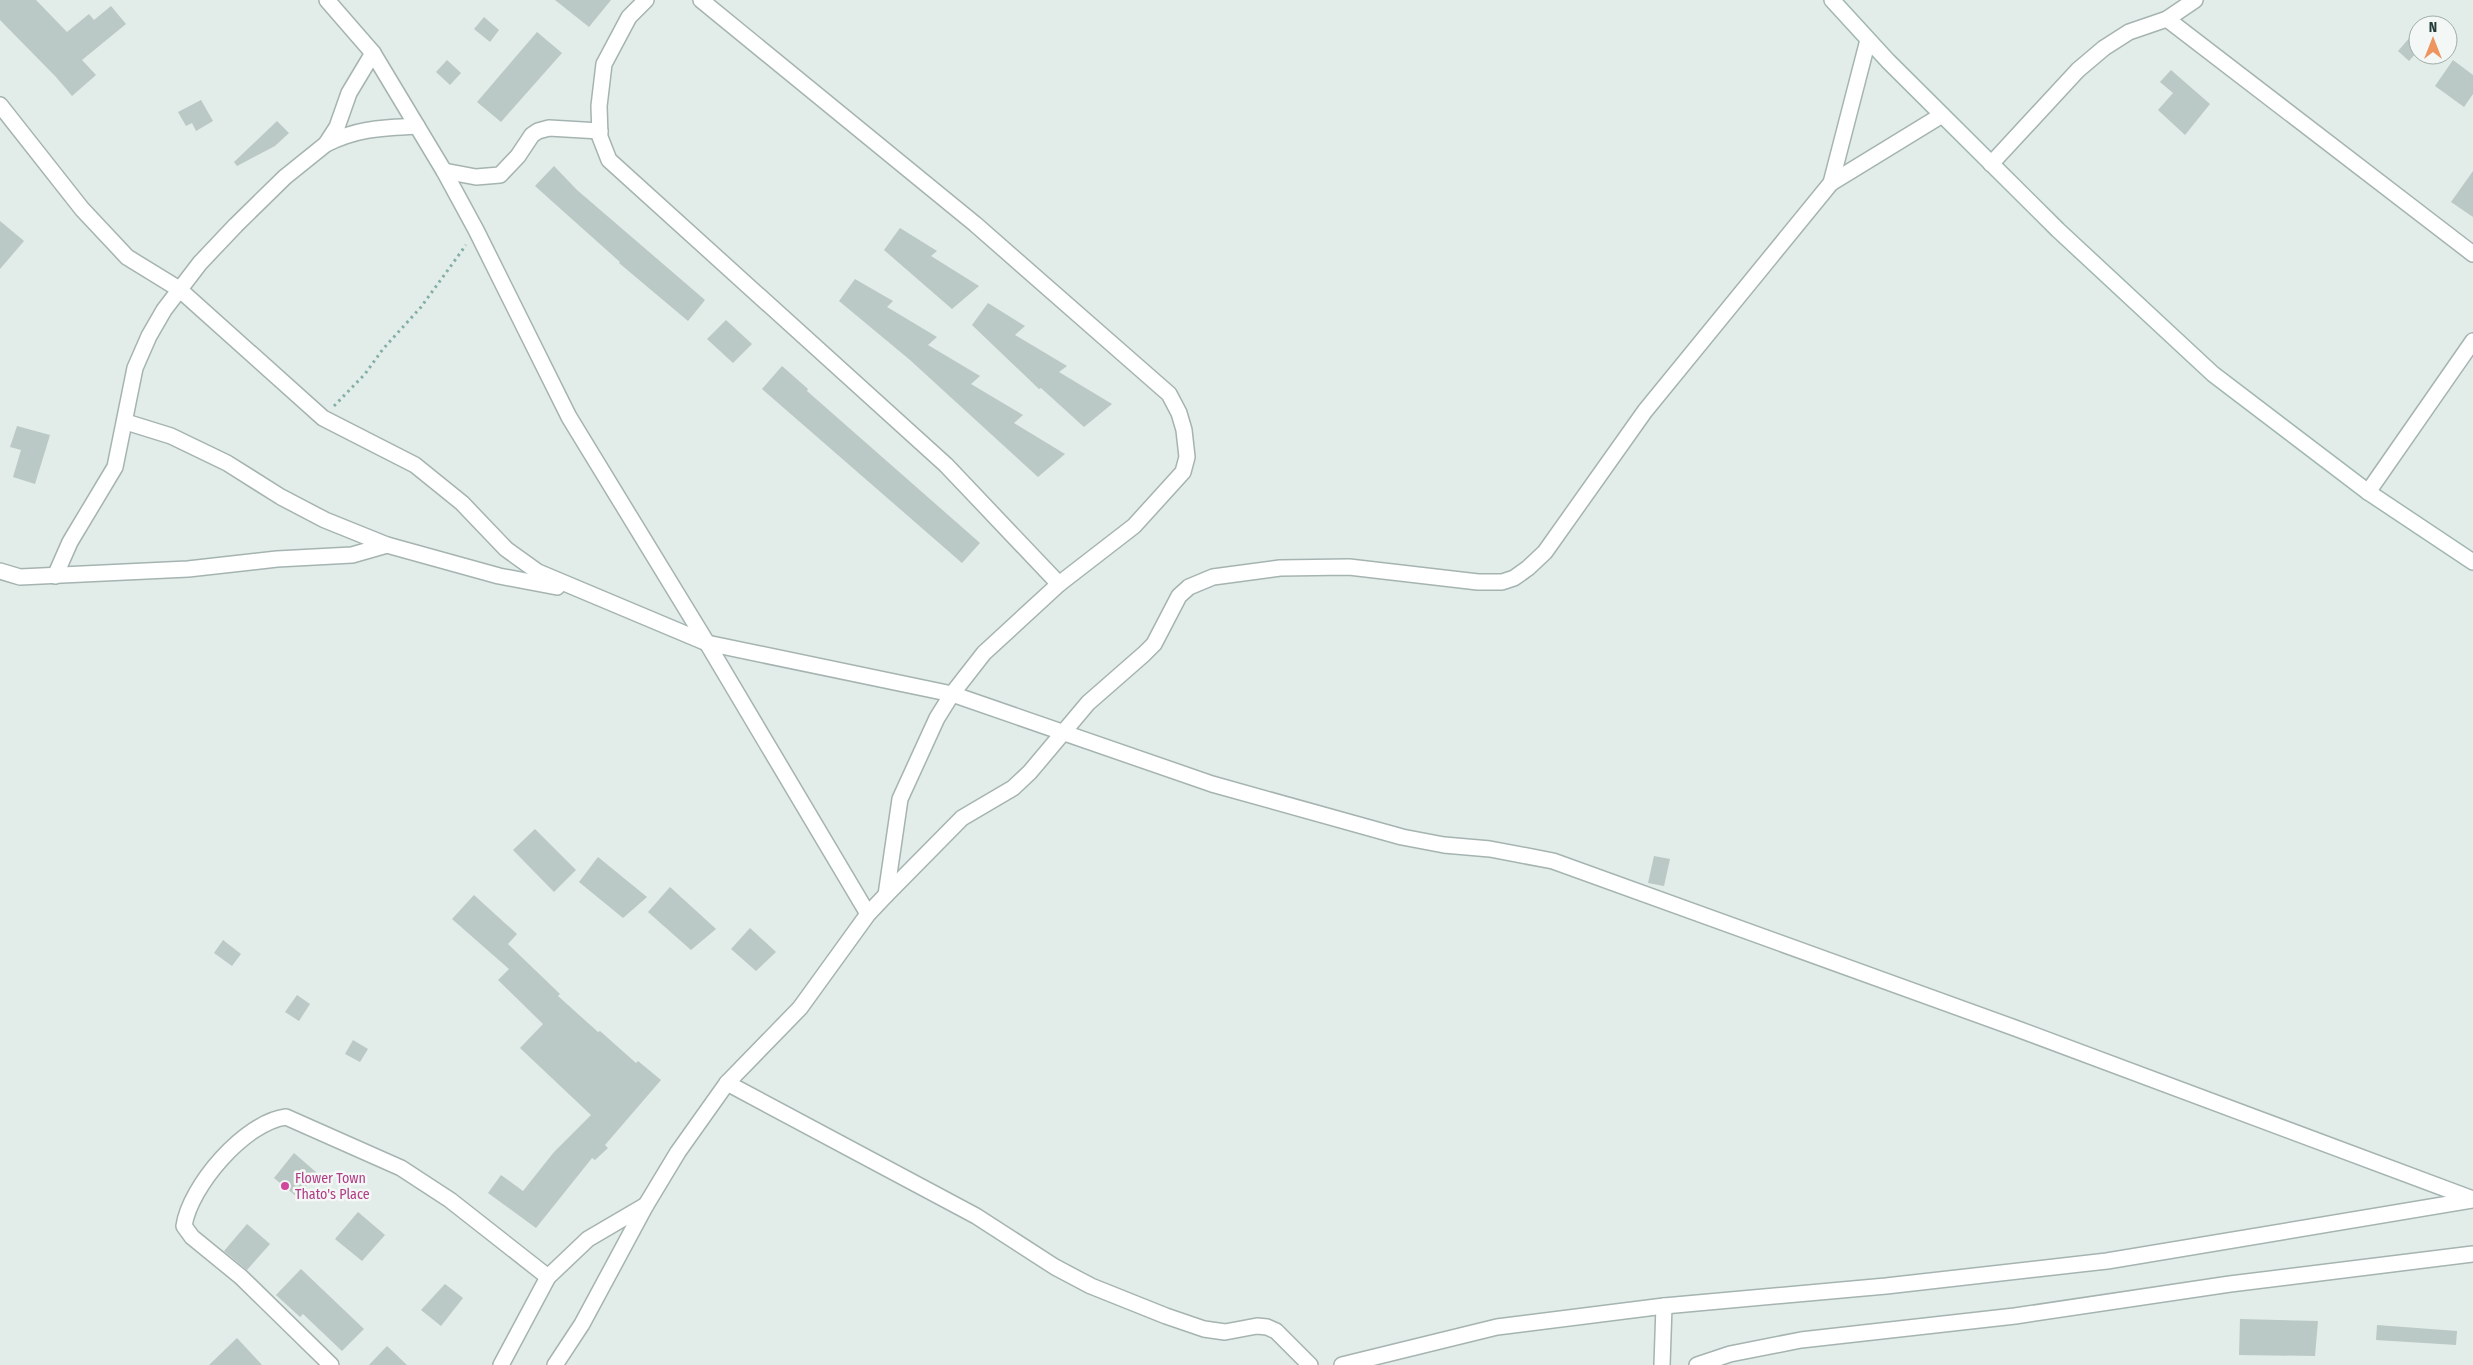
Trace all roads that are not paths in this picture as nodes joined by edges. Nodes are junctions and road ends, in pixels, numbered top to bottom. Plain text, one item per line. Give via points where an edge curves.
1 (327, 0) edge
2 (646, 0) edge
3 (701, 0) edge
4 (1832, 0) edge
5 (2195, 0) edge
6 (2167, 19) junction
7 (1868, 40) junction
8 (373, 53) junction
9 (0, 105) edge
10 (1942, 115) junction
11 (417, 126) junction
12 (600, 131) junction
13 (326, 144) junction
14 (1991, 164) junction
15 (444, 171) junction
16 (1831, 183) junction
17 (2473, 254) edge
18 (179, 289) junction
19 (2473, 341) edge
20 (126, 422) junction
21 (2368, 492) junction
22 (388, 545) junction
23 (2473, 562) edge
24 (0, 571) edge
25 (55, 576) junction
26 (1059, 584) junction
27 (588, 592) junction
28 (707, 643) junction
29 (952, 694) junction
30 (1062, 734) junction
31 (886, 895) junction
32 (868, 914) junction
33 (727, 1082) junction
34 (2473, 1200) edge
35 (646, 1205) junction
36 (2473, 1254) edge
37 (548, 1277) junction
38 (1664, 1306) junction
39 (331, 1365) edge
40 (501, 1365) edge
41 (555, 1365) edge
42 (1310, 1365) edge
43 (1342, 1365) edge
44 (1662, 1365) edge
45 (1697, 1365) edge

1 - 8 street
2 - 12 street via 629,17 604,64 598,106
3 - 26 street via 975,224 1169,394 1180,413 1184,430 1187,457 1183,472 1134,526
4 - 7 street
5 - 6 street
6 - 14 street via 2129,32 2104,48 2078,70
6 - 17 street
7 - 10 street
7 - 16 street
8 - 11 street
8 - 13 street
9 - 18 street via 82,209 127,257
10 - 14 street
10 - 16 street
11 - 13 street via 349,133
11 - 15 street
12 - 15 street via 549,128 538,131 500,175 476,177
12 - 26 street via 609,160 946,465
13 - 18 street via 285,177 236,225
14 - 21 street via 2213,374
15 - 28 street via 569,417
16 - 30 street via 1645,410 1545,552 1528,568 1502,582 1349,567 1280,568 1213,577 1189,587 1180,596 1154,644 1088,703
18 - 20 street via 149,336 135,368
18 - 27 street via 323,418 415,465 462,503 506,548 538,572
19 - 21 street
20 - 22 street via 171,436 227,462 281,497 325,520
20 - 25 street via 115,467 70,542
21 - 23 street
22 - 25 street via 352,555
22 - 27 street via 499,576
24 - 25 street via 20,577
26 - 29 street via 984,653
27 - 28 street
28 - 29 street
28 - 32 street
29 - 30 street
29 - 31 street via 937,718 900,800
30 - 31 street via 1019,782 962,818
30 - 34 street via 1212,784 1402,837 1553,861 2015,1028
31 - 32 street
32 - 33 street via 800,1008
33 - 35 street via 683,1144
33 - 42 street via 976,1216 1054,1267 1091,1286 1204,1329 1225,1332 1267,1327 1276,1331
34 - 38 street via 2107,1261 1886,1286
35 - 37 street via 588,1239
35 - 41 street via 582,1324
36 - 45 street via 2230,1284 2014,1316 1801,1340 1730,1354
37 - 39 street via 450,1200 400,1168 286,1117 269,1121 232,1149 211,1173 186,1212 184,1226
37 - 40 street
38 - 43 street via 1497,1327
38 - 44 street

